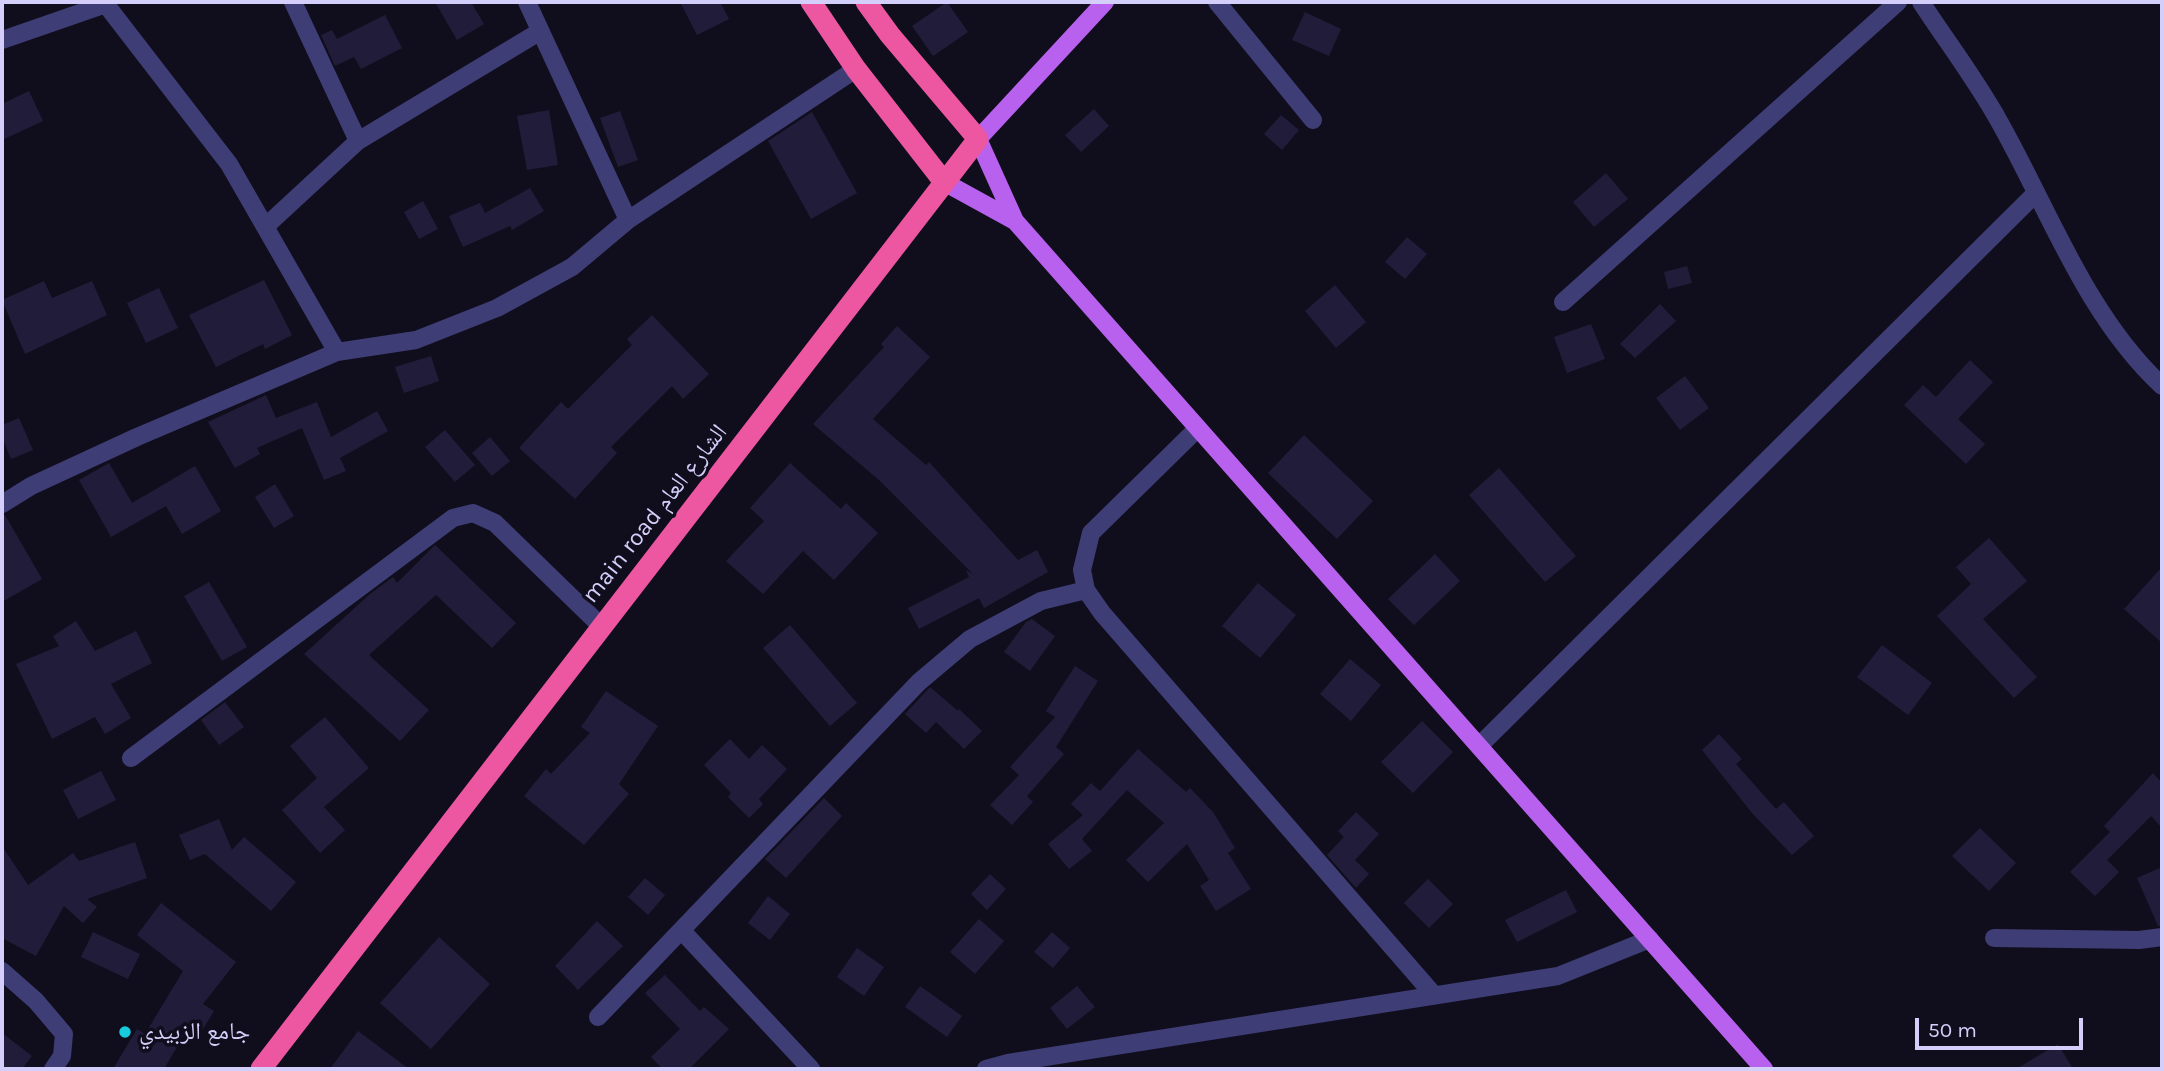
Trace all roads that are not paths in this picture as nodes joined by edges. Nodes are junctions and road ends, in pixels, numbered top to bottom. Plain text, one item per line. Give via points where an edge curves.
1 (293, 2) edge
2 (527, 2) edge
3 (811, 2) edge
4 (866, 2) edge
5 (1105, 2) edge
6 (1217, 2) edge
7 (1898, 2) edge
8 (1921, 2) edge
9 (105, 3) edge
10 (539, 32) junction
11 (2, 40) edge
12 (856, 69) junction
13 (1313, 120) dead end
14 (978, 139) junction
15 (358, 141) junction
16 (944, 182) junction
17 (2035, 194) junction
18 (628, 220) junction
19 (1015, 221) junction
20 (266, 226) junction
21 (1563, 302) dead end
22 (337, 352) junction
23 (2162, 386) edge
24 (1198, 428) junction
25 (2, 504) edge
26 (1086, 590) junction
27 (601, 626) junction
28 (1479, 746) junction
29 (131, 758) dead end
30 (683, 932) junction
31 (2162, 937) edge
32 (1994, 938) dead end
33 (1650, 939) junction
34 (2, 971) edge
35 (1433, 994) junction
36 (598, 1017) dead end
37 (53, 1069) edge
38 (261, 1069) edge
39 (811, 1069) edge
40 (986, 1069) edge
41 (1764, 1069) edge

1 - 15 street
2 - 10 street
3 - 12 highway
4 - 14 highway
5 - 14 main road, main road الشارع العام
6 - 13 street
7 - 21 street
8 - 17 street via 2000,122
9 - 11 street
9 - 20 street via 229,164
10 - 15 street
10 - 18 street
12 - 16 highway
12 - 18 street
14 - 16 highway, main road الشارع العام
14 - 19 main road
15 - 20 street
16 - 19 main road
16 - 27 highway, main road الشارع العام
17 - 23 street via 2109,324
17 - 28 street
18 - 22 street via 572,267 497,308 416,340
19 - 24 main road
20 - 22 street
22 - 25 street via 136,438
24 - 26 street via 1091,533 1082,570
24 - 28 main road
26 - 30 street via 1041,601 960,648 919,682
26 - 35 street
27 - 29 street via 495,523 473,513 453,518
27 - 38 highway, main road الشارع العام
28 - 33 main road
30 - 36 street
30 - 39 street
31 - 32 street
33 - 35 street via 1558,976
33 - 41 main road
34 - 37 street via 64,1034 62,1056
35 - 40 street

